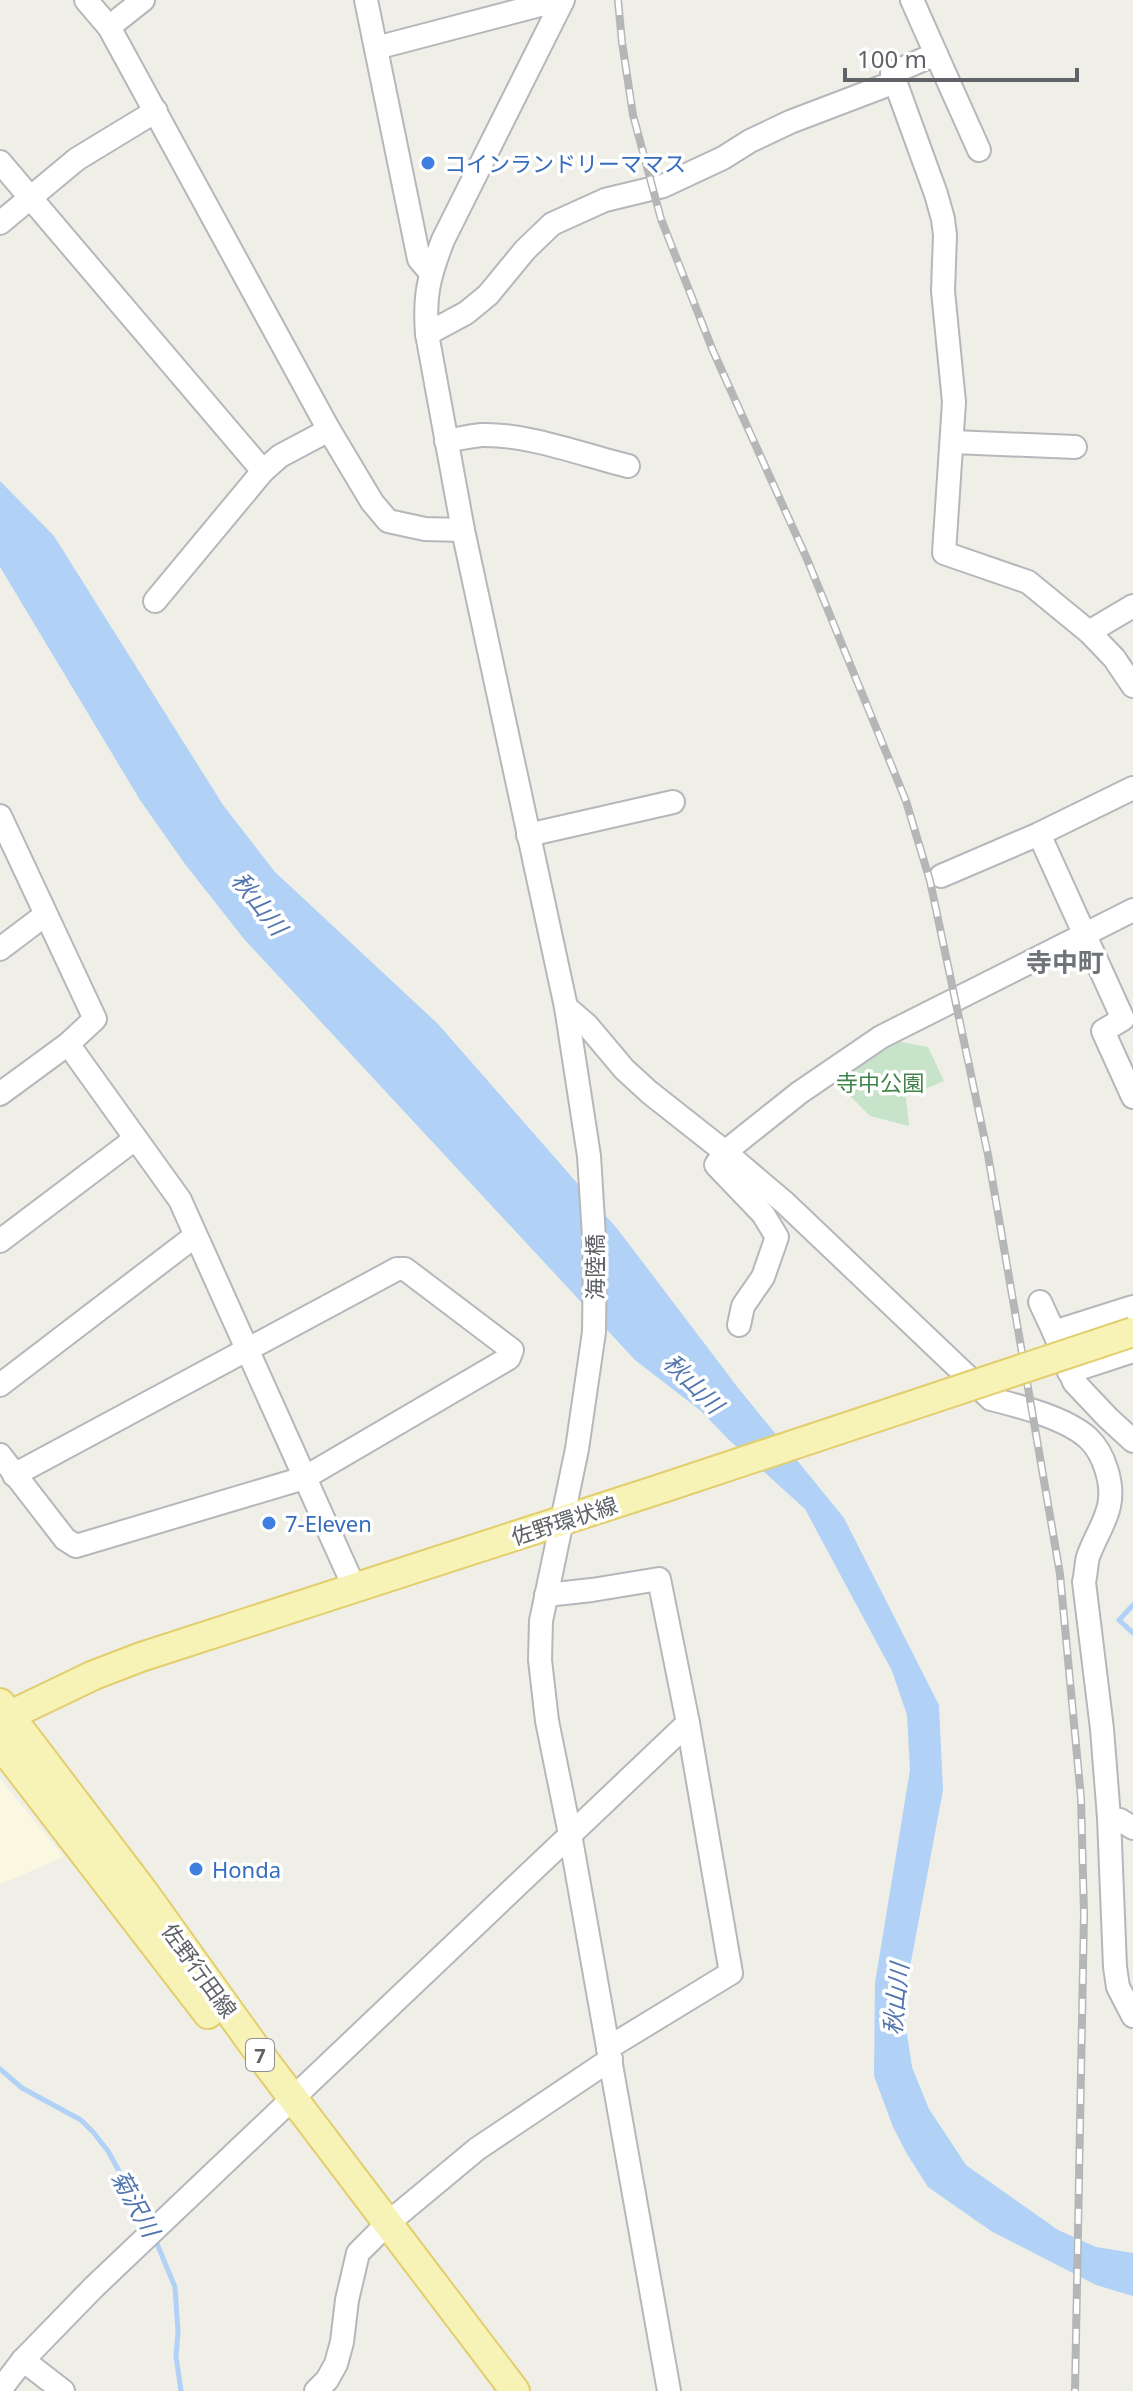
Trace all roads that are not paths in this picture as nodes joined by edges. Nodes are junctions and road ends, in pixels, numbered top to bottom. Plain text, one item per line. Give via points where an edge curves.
1 (86, 0) edge
2 (143, 0) edge
3 (366, 0) edge
4 (561, 0) edge
5 (912, 0) edge
6 (109, 27) junction
7 (376, 48) junction
8 (936, 54) junction
9 (895, 82) junction
10 (156, 111) junction
11 (979, 150) dead end
12 (0, 162) edge
13 (31, 197) junction
14 (0, 223) edge
15 (430, 272) junction
16 (427, 334) junction
17 (329, 430) junction
18 (446, 441) junction
19 (953, 442) junction
20 (1075, 447) dead end
21 (628, 466) dead end
22 (263, 471) junction
23 (463, 530) junction
24 (155, 601) dead end
25 (1133, 606) edge
26 (1089, 632) junction
27 (1133, 686) edge
28 (1133, 788) edge
29 (673, 802) dead end
30 (0, 816) edge
31 (1039, 834) junction
32 (528, 835) junction
33 (941, 876) dead end
34 (1133, 910) edge
35 (45, 915) junction
36 (1084, 935) junction
37 (0, 949) edge
38 (566, 1007) junction
39 (68, 1044) junction
40 (0, 1094) edge
41 (1133, 1097) edge
42 (135, 1139) junction
43 (725, 1152) junction
44 (195, 1236) junction
45 (0, 1241) edge
46 (1040, 1302) dead end
47 (1133, 1307) edge
48 (739, 1325) dead end
49 (1054, 1332) junction
50 (1133, 1332) edge
51 (245, 1350) junction
52 (1133, 1351) edge
53 (1069, 1372) junction
54 (0, 1385) edge
55 (1108, 1418) junction
56 (1089, 1439) junction
57 (1133, 1441) edge
58 (0, 1455) edge
59 (14, 1475) junction
60 (304, 1478) junction
61 (561, 1521) junction
62 (355, 1589) junction
63 (546, 1595) junction
64 (3, 1713) edge
65 (688, 1723) junction
66 (0, 1744) edge
67 (1109, 1818) junction
68 (1133, 1828) edge
69 (570, 1834) junction
70 (1133, 2016) edge
71 (610, 2053) junction
72 (287, 2104) junction
73 (382, 2230) junction
74 (23, 2360) junction
75 (0, 2390) edge
76 (63, 2391) edge
77 (316, 2391) edge
78 (492, 2391) edge
79 (515, 2391) edge
80 (669, 2391) edge

1 - 6 street
2 - 6 street
3 - 7 street
4 - 7 street
4 - 15 street
5 - 8 street
6 - 10 street
7 - 15 street via 419,259
8 - 9 street via 892,73
8 - 11 street
9 - 16 street via 790,122 663,186 605,200 552,224 488,295
9 - 19 street via 943,219
10 - 13 street via 77,159
10 - 17 street
12 - 13 street
13 - 14 street
13 - 22 street
15 - 16 street, 海陸橋
16 - 18 street, 海陸橋
17 - 22 street
17 - 23 street via 388,521
18 - 21 street via 503,437
18 - 23 street, 海陸橋
19 - 20 street
19 - 26 street via 944,553 1028,582
22 - 24 street
23 - 32 street, 海陸橋
25 - 26 street
26 - 27 street
28 - 31 street
29 - 32 street
30 - 35 street
31 - 33 street
31 - 36 street
32 - 38 street, 海陸橋
34 - 36 street
35 - 37 street
35 - 39 street via 95,1019
36 - 41 street via 1123,1019 1103,1031
36 - 43 street via 881,1037
38 - 43 street via 649,1092
38 - 61 street, 海陸橋 via 589,1156 595,1253 594,1332
39 - 40 street
39 - 42 street
42 - 44 street via 180,1200
42 - 45 street
43 - 48 street via 716,1165 763,1214 777,1237
43 - 56 street via 991,1399 1049,1418
44 - 51 street
44 - 54 street
46 - 49 street
47 - 49 street
49 - 53 street
50 - 61 main road, 佐野環状線, bridge
51 - 59 street
51 - 60 street
51 - 60 street via 397,1269 405,1269 512,1350 509,1358
52 - 53 street
53 - 55 street
55 - 56 street
55 - 57 street
56 - 67 street via 1102,1460 1111,1493 1084,1582
58 - 59 street
59 - 60 street via 76,1546
60 - 62 street
61 - 62 main road, 佐野環状線
61 - 63 street, 海陸橋
62 - 64 main road, 佐野環状線 via 141,1657
63 - 65 street via 659,1579
63 - 69 street, 海陸橋 via 540,1660
64 - 72 main road, 佐野行田線 / 7 via 143,1891
65 - 69 street
65 - 71 street via 731,1973
66 - 72 main road, 佐野行田線 / 7
67 - 68 street
67 - 70 street via 1115,1967 1118,1987
69 - 71 street, 海陸橋
69 - 72 street
71 - 73 street via 477,2149
71 - 80 street, 海陸橋
72 - 73 main road, 佐野行田線 / 7
72 - 74 street
73 - 77 street via 358,2253 336,2364
73 - 78 main road, 佐野行田線 / 7
73 - 79 main road, 佐野行田線 / 7
74 - 75 street
74 - 76 street

